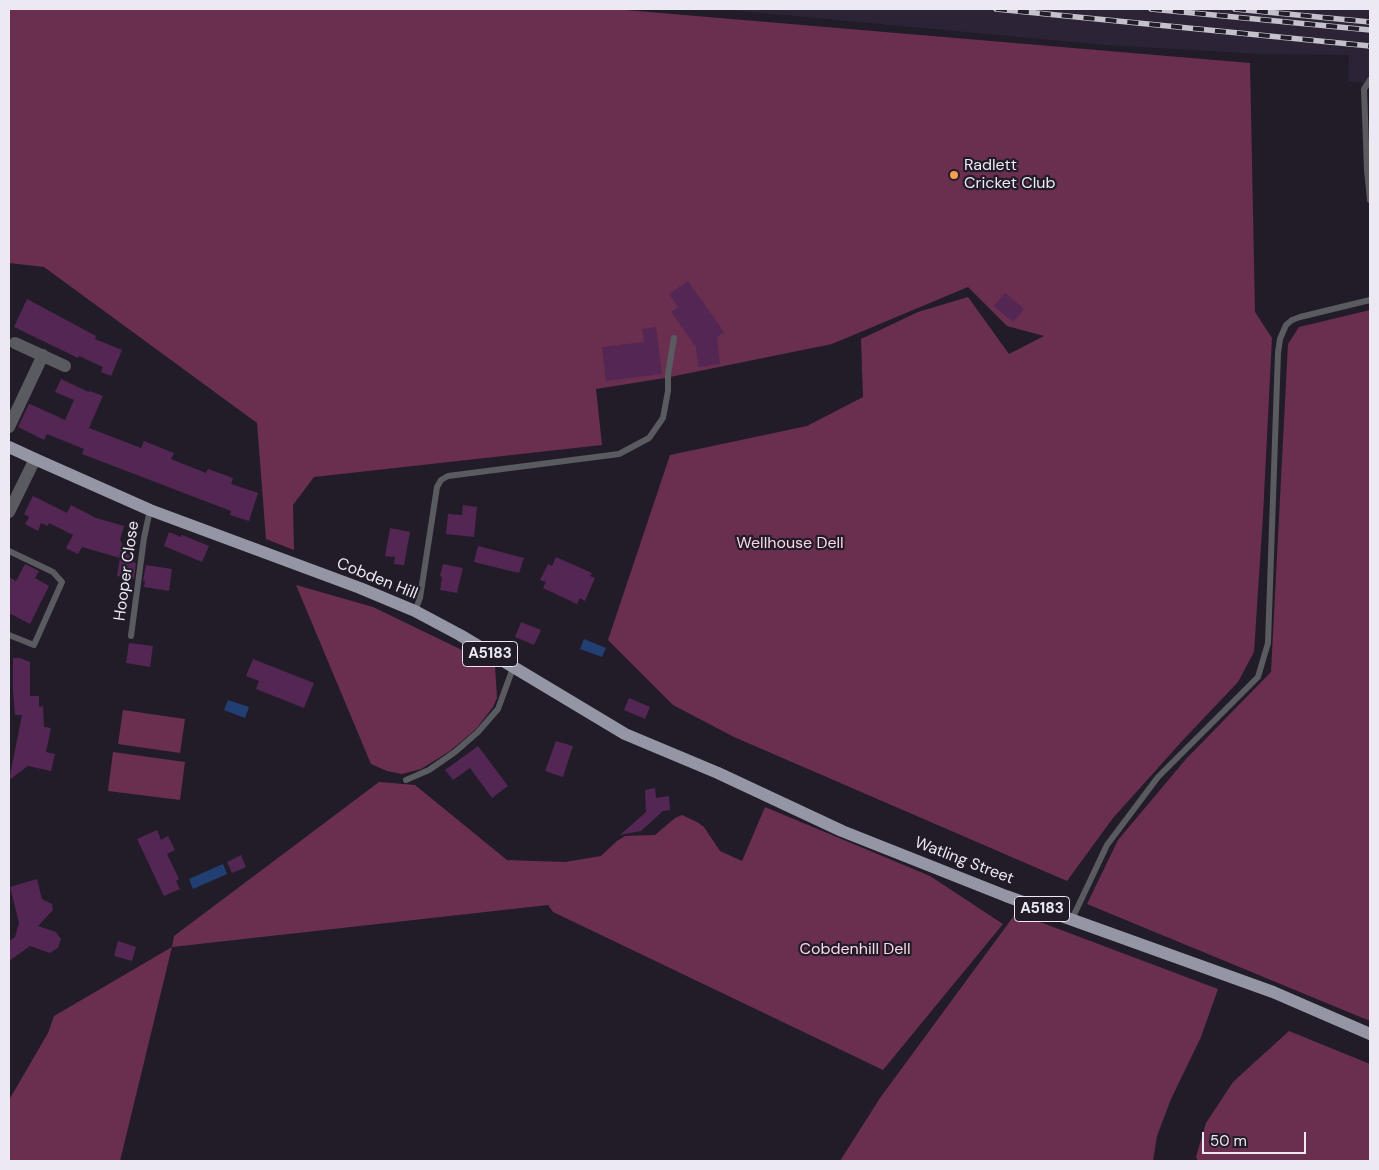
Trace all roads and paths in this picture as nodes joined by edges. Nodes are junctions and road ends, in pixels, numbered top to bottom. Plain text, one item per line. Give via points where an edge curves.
1 (1370, 80) edge
2 (1370, 200) edge
3 (1370, 300) edge
4 (674, 338) dead end
5 (15, 342) dead end
6 (42, 355) junction
7 (65, 366) dead end
8 (9, 427) edge
9 (9, 447) edge
10 (35, 460) junction
11 (150, 510) junction
12 (9, 512) edge
13 (9, 551) edge
14 (415, 611) junction
15 (9, 635) edge
16 (131, 636) dead end
17 (513, 668) junction
18 (718, 773) joint
19 (406, 780) dead end
20 (1072, 919) junction
21 (1370, 1034) edge

1 - 2 lane via 1364,89
3 - 20 lane via 1300,317 1286,325 1278,353 1268,643 1258,677 1158,777 1107,845
4 - 14 lane via 663,418 649,438 619,454 448,476 441,480 437,487 420,598
5 - 6 street
6 - 7 street
6 - 8 street
9 - 10 main road, Cobden Hill / A5183
10 - 11 main road, Cobden Hill / A5183
10 - 12 street
11 - 14 main road, Cobden Hill / A5183
11 - 16 lane, Hooper Close
13 - 15 lane via 53,572 62,582 34,646
14 - 17 main road, Cobden Hill / A5183
17 - 18 main road, Cobden Hill / A5183 via 625,734
17 - 19 lane via 498,710 478,732 429,770
18 - 20 main road, Watling Street / A5183 via 842,831
20 - 21 main road, Watling Street / A5183 via 1273,992

